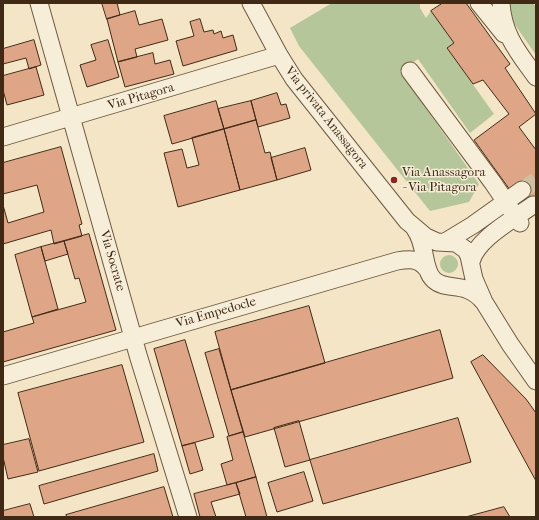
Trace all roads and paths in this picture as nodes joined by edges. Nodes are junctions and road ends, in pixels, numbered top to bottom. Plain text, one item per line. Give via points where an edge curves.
1 (39, 3) edge
2 (251, 3) edge
3 (480, 3) edge
4 (501, 3) edge
5 (513, 45) junction
6 (279, 55) junction
7 (410, 71) dead end
8 (536, 77) edge
9 (70, 118) junction
10 (3, 137) edge
11 (522, 190) tunnel mouth
12 (506, 202) junction
13 (533, 206) tunnel mouth
14 (518, 220) junction
15 (412, 226) junction
16 (444, 242) junction
17 (471, 263) junction
18 (427, 266) junction
19 (446, 286) junction
20 (484, 302) junction
21 (134, 337) junction
22 (3, 376) edge
23 (536, 381) edge
24 (188, 517) edge

1 - 9 street, Via Socrate
2 - 6 street, Via privata Anassagora
3 - 5 street
4 - 5 street via 506,31
5 - 8 street
6 - 9 street, Via Pitagora
6 - 15 street, Via privata Anassagora via 299,85
7 - 12 street
9 - 10 street, Via Pitagora
9 - 21 street, Via Socrate
11 - 12 street
12 - 14 street
12 - 16 street
13 - 14 street
14 - 17 street via 474,250
15 - 16 street, Via privata Anassagora via 426,237
15 - 18 street, Via privata Anassagora via 422,241
16 - 17 street, Via privata Anassagora via 462,246
16 - 18 street via 432,249
17 - 19 street via 464,280
17 - 20 street, Via privata Anassagora via 474,279
18 - 19 street, Via privata Anassagora via 434,280
18 - 21 street, Via Empedocle via 411,259 397,261
19 - 20 street, Via privata Anassagora via 470,290
20 - 23 street, Via privata Anassagora
21 - 22 street, Via Empedocle
21 - 24 street, Via Socrate

